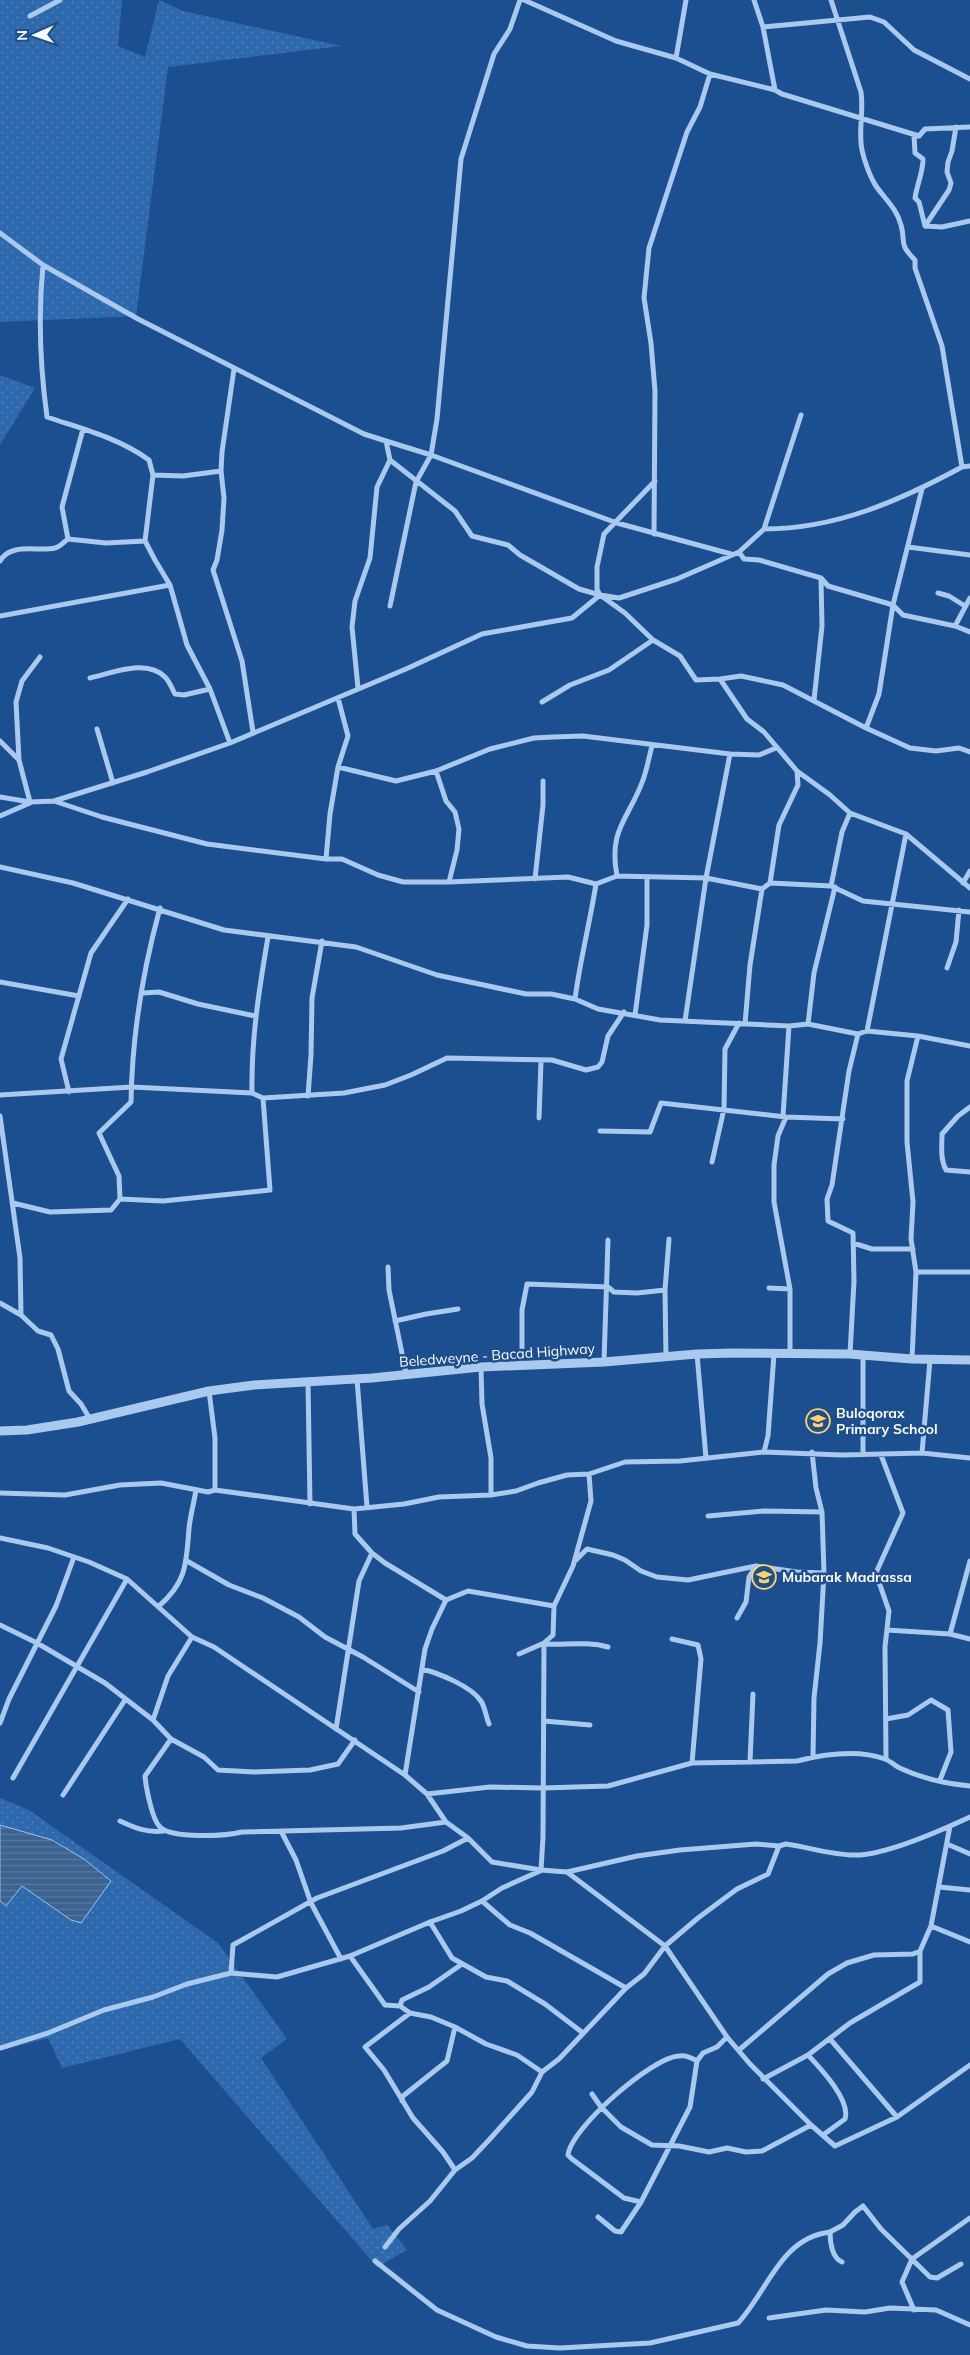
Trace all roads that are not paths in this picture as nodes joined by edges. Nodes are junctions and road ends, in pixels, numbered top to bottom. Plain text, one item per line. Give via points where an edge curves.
1 (60, 0) edge
2 (520, 0) edge
3 (524, 0) edge
4 (686, 0) edge
5 (754, 0) edge
6 (831, 0) edge
7 (30, 16) dead end
8 (838, 20) junction
9 (763, 27) junction
10 (676, 58) junction
11 (710, 74) junction
12 (970, 79) edge
13 (775, 90) junction
14 (862, 120) junction
15 (956, 127) junction
16 (970, 127) edge
17 (914, 135) junction
18 (970, 221) edge
19 (925, 226) junction
20 (0, 233) edge
21 (43, 265) junction
22 (234, 369) junction
23 (800, 415) dead end
24 (82, 429) junction
25 (386, 441) junction
26 (431, 455) junction
27 (390, 460) junction
28 (970, 466) edge
29 (962, 468) junction
30 (221, 471) junction
31 (153, 475) junction
32 (655, 481) junction
33 (416, 482) junction
34 (922, 489) junction
35 (617, 523) junction
36 (764, 529) junction
37 (654, 534) junction
38 (68, 539) junction
39 (145, 541) junction
40 (908, 548) junction
41 (739, 552) junction
42 (732, 554) junction
43 (970, 555) edge
44 (0, 561) edge
45 (821, 578) junction
46 (170, 585) junction
47 (938, 593) dead end
48 (600, 595) junction
49 (970, 598) edge
50 (894, 604) junction
51 (390, 606) dead end
52 (965, 606) junction
53 (0, 616) edge
54 (955, 626) junction
55 (970, 632) edge
56 (653, 640) junction
57 (40, 657) dead end
58 (90, 678) dead end
59 (720, 678) junction
60 (358, 688) junction
61 (210, 689) junction
62 (338, 698) junction
63 (814, 700) junction
64 (542, 702) dead end
65 (866, 728) junction
66 (97, 729) dead end
67 (253, 732) junction
68 (0, 740) edge
69 (230, 742) junction
70 (652, 746) junction
71 (776, 748) junction
72 (970, 752) edge
73 (730, 754) junction
74 (19, 760) junction
75 (338, 767) junction
76 (436, 771) junction
77 (797, 772) junction
78 (543, 781) dead end
79 (113, 783) junction
80 (0, 797) edge
81 (54, 801) junction
82 (30, 802) junction
83 (850, 813) junction
84 (0, 816) edge
85 (906, 834) junction
86 (326, 859) junction
87 (0, 867) edge
88 (970, 871) edge
89 (617, 876) junction
90 (647, 878) junction
91 (706, 878) junction
92 (534, 879) junction
93 (449, 882) junction
94 (770, 883) junction
95 (963, 883) junction
96 (596, 884) junction
97 (833, 887) junction
98 (970, 888) edge
99 (762, 889) junction
100 (128, 899) junction
101 (890, 905) junction
102 (160, 908) junction
103 (960, 910) junction
104 (970, 912) edge
105 (268, 937) junction
106 (322, 941) junction
107 (947, 968) dead end
108 (0, 982) edge
109 (143, 993) junction
110 (79, 996) junction
111 (575, 999) junction
112 (624, 1012) junction
113 (635, 1015) junction
114 (254, 1016) junction
115 (685, 1021) junction
116 (739, 1023) junction
117 (745, 1024) junction
118 (808, 1024) junction
119 (789, 1026) junction
120 (867, 1031) junction
121 (858, 1034) junction
122 (918, 1036) junction
123 (970, 1046) edge
124 (541, 1061) junction
125 (132, 1087) junction
126 (69, 1092) junction
127 (252, 1093) junction
128 (0, 1095) edge
129 (308, 1096) junction
130 (263, 1098) junction
131 (970, 1107) edge
132 (724, 1109) junction
133 (0, 1116) edge
134 (785, 1116) junction
135 (539, 1118) dead end
136 (843, 1119) junction
137 (600, 1131) dead end
138 (712, 1162) dead end
139 (970, 1172) edge
140 (120, 1199) junction
141 (13, 1204) junction
142 (608, 1240) dead end
143 (669, 1240) dead end
144 (853, 1243) junction
145 (913, 1249) junction
146 (388, 1267) dead end
147 (916, 1272) junction
148 (970, 1272) edge
149 (608, 1286) junction
150 (769, 1288) dead end
151 (790, 1289) junction
152 (665, 1290) junction
153 (0, 1304) edge
154 (458, 1309) dead end
155 (21, 1314) junction
156 (395, 1321) junction
157 (790, 1352) junction
158 (697, 1354) junction
159 (774, 1354) junction
160 (850, 1354) junction
161 (863, 1356) junction
162 (666, 1358) junction
163 (912, 1359) junction
164 (930, 1360) junction
165 (970, 1360) edge
166 (604, 1362) junction
167 (522, 1366) junction
168 (481, 1367) junction
169 (406, 1374) junction
170 (357, 1379) junction
171 (308, 1380) junction
172 (209, 1391) junction
173 (90, 1419) junction
174 (0, 1431) edge
175 (764, 1452) junction
176 (812, 1452) junction
177 (863, 1453) junction
178 (922, 1453) junction
179 (881, 1455) junction
180 (706, 1458) junction
181 (970, 1458) edge
182 (589, 1474) junction
183 (196, 1490) junction
184 (215, 1490) junction
185 (0, 1493) edge
186 (491, 1495) junction
187 (310, 1504) junction
188 (367, 1506) junction
189 (354, 1509) junction
190 (822, 1512) junction
191 (708, 1516) dead end
192 (0, 1538) edge
193 (372, 1553) junction
194 (74, 1558) junction
195 (187, 1561) junction
196 (575, 1561) junction
197 (970, 1561) edge
198 (756, 1566) junction
199 (824, 1573) junction
200 (127, 1579) junction
201 (446, 1600) junction
202 (159, 1606) junction
203 (554, 1606) junction
204 (737, 1618) dead end
205 (0, 1626) edge
206 (887, 1630) junction
207 (950, 1634) junction
208 (192, 1637) junction
209 (672, 1639) dead end
210 (970, 1639) edge
211 (37, 1643) junction
212 (544, 1644) junction
213 (608, 1647) dead end
214 (350, 1650) junction
215 (519, 1654) dead end
216 (77, 1668) junction
217 (422, 1669) junction
218 (419, 1692) junction
219 (753, 1694) dead end
220 (125, 1700) junction
221 (886, 1719) junction
222 (152, 1720) junction
223 (544, 1721) junction
224 (0, 1723) edge
225 (489, 1724) dead end
226 (590, 1725) dead end
227 (336, 1729) junction
228 (171, 1739) junction
229 (355, 1740) junction
230 (813, 1756) junction
231 (886, 1760) junction
232 (750, 1761) junction
233 (692, 1763) junction
234 (405, 1776) junction
235 (13, 1778) dead end
236 (940, 1780) junction
237 (970, 1786) edge
238 (543, 1788) junction
239 (427, 1794) junction
240 (63, 1795) dead end
241 (970, 1817) edge
242 (120, 1821) dead end
243 (446, 1822) junction
244 (950, 1826) junction
245 (165, 1831) junction
246 (282, 1832) junction
247 (468, 1838) junction
248 (947, 1844) junction
249 (779, 1846) junction
250 (970, 1854) edge
251 (541, 1870) junction
252 (567, 1872) junction
253 (939, 1886) junction
254 (970, 1890) edge
255 (482, 1901) junction
256 (311, 1903) junction
257 (430, 1922) junction
258 (931, 1926) junction
259 (970, 1942) edge
260 (665, 1946) junction
261 (920, 1951) junction
262 (350, 1956) junction
263 (341, 1959) junction
264 (462, 1964) junction
265 (231, 1973) junction
266 (626, 1988) junction
267 (400, 2006) junction
268 (410, 2013) junction
269 (455, 2027) junction
270 (583, 2033) junction
271 (727, 2037) junction
272 (830, 2039) junction
273 (0, 2048) edge
274 (739, 2050) junction
275 (808, 2055) junction
276 (697, 2061) junction
277 (970, 2066) edge
278 (542, 2072) junction
279 (763, 2078) junction
280 (592, 2094) dead end
281 (402, 2101) junction
282 (600, 2107) junction
283 (897, 2117) junction
284 (811, 2125) junction
285 (823, 2135) junction
286 (670, 2146) junction
287 (455, 2170) junction
288 (641, 2202) junction
289 (598, 2217) dead end
290 (970, 2218) edge
291 (830, 2232) junction
292 (385, 2247) dead end
293 (912, 2259) junction
294 (375, 2261) dead end
295 (842, 2262) dead end
296 (961, 2264) dead end
297 (914, 2310) junction
298 (769, 2318) dead end
299 (970, 2325) edge

1 - 7 street
2 - 26 street via 510,29 494,54 461,159
3 - 10 street via 616,41
4 - 10 street
5 - 9 street
6 - 8 street
8 - 9 street
8 - 12 street via 870,17 884,22 914,50
8 - 14 street via 861,92
9 - 13 street
10 - 11 street
11 - 13 street
11 - 32 street via 649,248 644,298 655,391
13 - 14 street
14 - 17 street
14 - 29 street via 862,149 875,185 891,203 902,226 902,240 914,260 940,337
15 - 16 street
15 - 17 street via 925,129 919,136
15 - 19 street via 948,162 949,190
17 - 19 street via 915,153 923,159 923,172 915,198
18 - 19 street via 942,227
20 - 21 street
21 - 22 street
21 - 24 street via 41,368 47,417
22 - 25 street via 364,434
22 - 30 street
23 - 36 street
24 - 31 street via 136,450 150,460
24 - 38 street via 62,507
25 - 26 street
25 - 27 street
26 - 33 street
26 - 35 street
27 - 33 street
27 - 60 street via 377,487 370,558 355,600 352,627
28 - 29 street
29 - 34 street
30 - 31 street via 183,476
30 - 67 street via 224,498 213,570 242,661
31 - 39 street
32 - 35 street
32 - 37 street
33 - 48 street via 455,511 472,536 508,545 579,589
33 - 51 street
34 - 36 street via 887,505 839,520 792,529
34 - 40 street
35 - 37 street
35 - 48 street via 604,534 597,567
36 - 41 street
37 - 42 street
38 - 39 street via 106,543
38 - 44 street via 56,548 18,549 3,555
39 - 46 street
40 - 43 street
40 - 50 street
41 - 42 street
41 - 45 street via 744,559 759,560
42 - 48 street via 678,580 619,598
45 - 50 street via 828,586
45 - 63 street via 822,626
46 - 53 street
46 - 61 street via 186,645
47 - 52 street
48 - 56 street
48 - 60 street via 572,618 482,634
49 - 52 street
50 - 54 street via 903,615
50 - 65 street via 879,694
52 - 54 street
54 - 55 street
56 - 59 street via 680,656 696,680
56 - 64 street via 609,670 570,685
57 - 74 street via 22,681 16,702
58 - 61 street via 137,667 162,674 175,694
59 - 63 street via 741,676 783,685
59 - 71 street via 747,719 764,732
60 - 62 street
61 - 69 street
62 - 67 street
62 - 75 street via 348,736
63 - 65 street
65 - 72 street via 910,748 936,751 959,748
66 - 79 street
67 - 69 street
68 - 74 street
69 - 79 street
70 - 73 street
70 - 76 street via 583,736 534,738 490,748
70 - 89 street via 642,781 617,836 613,856
71 - 73 street via 759,755
71 - 77 street
73 - 91 street
74 - 82 street
75 - 76 street via 396,781
75 - 86 street
76 - 93 street via 446,801 455,812 459,829
77 - 83 street
77 - 94 street via 798,785 779,825
78 - 92 street
79 - 81 street
80 - 82 street
81 - 82 street
81 - 86 street via 207,844
82 - 84 street
83 - 85 street
83 - 97 street via 842,832
85 - 95 street
85 - 101 street
86 - 93 street via 342,859 403,882
87 - 100 street
88 - 95 street
89 - 90 street
89 - 96 street
90 - 91 street
90 - 113 street via 647,925
91 - 99 street
91 - 115 street
92 - 93 street
92 - 96 street via 568,877
94 - 97 street
94 - 99 street
95 - 98 street
96 - 111 street
97 - 101 street via 863,901
97 - 118 street via 814,973
99 - 117 street
100 - 102 street
100 - 110 street via 91,954
101 - 103 street
101 - 120 street
102 - 105 street via 224,930
102 - 109 street via 147,955
103 - 104 street
103 - 107 street via 956,942
105 - 106 street
105 - 114 street
106 - 111 street via 356,947 437,975 526,994 551,994
106 - 129 street via 312,998
108 - 110 street
109 - 114 street via 159,992
109 - 125 street
110 - 126 street via 61,1059
111 - 112 street via 598,1009
112 - 113 street
112 - 124 street via 608,1036 598,1067 586,1070 552,1060
113 - 115 street
114 - 127 street
115 - 116 street
116 - 117 street
116 - 132 street via 725,1049
117 - 119 street
118 - 119 street
118 - 121 street
119 - 134 street
120 - 121 street
120 - 122 street
121 - 136 street
122 - 123 street
122 - 145 street via 907,1081
124 - 129 street via 447,1058 384,1085
124 - 135 street
125 - 126 street
125 - 127 street
125 - 140 street via 132,1102 99,1133 119,1176
126 - 128 street
127 - 130 street
129 - 130 street
130 - 140 street via 270,1190 163,1202
131 - 139 street via 942,1134 942,1151 946,1170
132 - 134 street
132 - 137 street via 661,1103 650,1132
132 - 138 street
133 - 141 street
134 - 136 street
134 - 151 street via 774,1165 774,1202
136 - 144 street via 827,1199 828,1221 853,1233
140 - 141 street via 111,1210 89,1212 50,1212
141 - 155 street via 20,1258
142 - 149 street
143 - 152 street
144 - 145 street via 872,1249
144 - 160 street
145 - 147 street
146 - 156 street
147 - 148 street
147 - 163 street
149 - 152 street via 614,1292
149 - 166 street
149 - 167 street via 527,1284 522,1310
150 - 151 street
151 - 157 street
152 - 162 street
153 - 155 street
154 - 156 street
155 - 173 street via 38,1331 51,1335 69,1391
156 - 169 street
157 - 159 street, Beledweyne - Bacad Highway
157 - 160 street, Beledweyne - Bacad Highway
158 - 159 street, Beledweyne - Bacad Highway
158 - 162 street, Beledweyne - Bacad Highway
158 - 180 street
159 - 175 street
160 - 161 street, Beledweyne - Bacad Highway
161 - 163 street, Beledweyne - Bacad Highway
161 - 177 street
162 - 166 street, Beledweyne - Bacad Highway
163 - 164 street, Beledweyne - Bacad Highway
164 - 165 street, Beledweyne - Bacad Highway
164 - 178 street
166 - 167 street, Beledweyne - Bacad Highway
167 - 168 street, Beledweyne - Bacad Highway
168 - 169 street, Beledweyne - Bacad Highway
168 - 186 street via 482,1404 491,1458
169 - 170 street, Beledweyne - Bacad Highway
170 - 171 street, Beledweyne - Bacad Highway
170 - 188 street
171 - 172 street, Beledweyne - Bacad Highway
171 - 187 street
172 - 173 street, Beledweyne - Bacad Highway
172 - 184 street via 215,1438
173 - 174 street, Beledweyne - Bacad Highway via 27,1430
175 - 176 street
175 - 180 street
176 - 177 street
176 - 190 street
177 - 179 street
178 - 179 street
178 - 181 street
179 - 206 street via 903,1513 875,1575 889,1611
180 - 182 street via 625,1462
182 - 186 street via 567,1475
182 - 196 street via 591,1501
183 - 184 street
183 - 185 street via 161,1483 120,1485 66,1495
183 - 195 street
184 - 187 street
186 - 188 street via 439,1497 404,1504
187 - 189 street
188 - 189 street
189 - 193 street via 355,1534
190 - 191 street via 764,1511
190 - 199 street
192 - 194 street via 48,1548
193 - 201 street
193 - 214 street via 359,1581
194 - 200 street
194 - 211 street via 56,1606
195 - 202 street via 180,1582
195 - 214 street via 229,1585 299,1617 325,1638
196 - 198 street via 587,1549 613,1555 657,1577 688,1580
196 - 203 street
197 - 207 street
198 - 199 street
198 - 204 street via 749,1577 746,1602
199 - 230 street
200 - 202 street
200 - 216 street
201 - 203 street via 468,1591
201 - 217 street via 432,1629
202 - 208 street
203 - 212 street via 554,1635
205 - 211 street
206 - 207 street
206 - 221 street
207 - 210 street
208 - 222 street via 168,1676
208 - 227 street via 214,1647
209 - 233 street via 698,1645 701,1659
211 - 216 street
211 - 224 street
212 - 213 street via 592,1642
212 - 215 street
212 - 223 street
214 - 218 street
214 - 227 street
216 - 220 street via 105,1683
216 - 235 street
217 - 218 street
217 - 225 street via 437,1672 472,1692 481,1701
218 - 234 street
219 - 232 street
220 - 222 street
220 - 240 street
221 - 231 street
221 - 236 street via 908,1715 932,1700 948,1710 951,1752
222 - 228 street
223 - 226 street
223 - 238 street
227 - 229 street
228 - 229 street via 204,1757 218,1770 254,1772 310,1770 338,1764
228 - 245 street via 145,1776 147,1795 158,1826
229 - 234 street
230 - 231 street via 851,1753
230 - 232 street via 797,1761
231 - 236 street via 902,1769
232 - 233 street
233 - 238 street via 608,1786
234 - 239 street
236 - 237 street
238 - 239 street via 490,1787
238 - 251 street
239 - 243 street
241 - 244 street
242 - 245 street via 138,1830
243 - 246 street via 401,1828
243 - 247 street
244 - 248 street
244 - 249 street via 868,1854 853,1855 786,1844
245 - 246 street via 198,1836
246 - 256 street
247 - 251 street via 492,1862
247 - 256 street
248 - 250 street
248 - 253 street
249 - 252 street via 756,1844 680,1850
249 - 260 street via 768,1874 737,1889
251 - 252 street
251 - 255 street
252 - 260 street
253 - 254 street
253 - 258 street
255 - 257 street
255 - 266 street via 510,1925 530,1933
256 - 263 street
256 - 265 street via 233,1945
257 - 262 street
257 - 264 street via 452,1958
258 - 259 street
258 - 261 street
260 - 266 street via 644,1974
260 - 271 street
261 - 272 street via 920,1982 850,2023
261 - 274 street via 874,1956 847,1963 828,1974
262 - 263 street
262 - 267 street via 385,2005
263 - 265 street via 277,1978
264 - 267 street via 428,1988 402,2000
264 - 270 street via 486,1977 507,1982 545,2004
265 - 273 street via 104,2010
266 - 270 street
267 - 268 street
268 - 269 street
268 - 281 street via 366,2048 384,2070
269 - 278 street via 486,2044 517,2055
269 - 281 street via 447,2060 403,2096
270 - 278 street
271 - 274 street
271 - 276 street
272 - 275 street
272 - 283 street
274 - 279 street
275 - 279 street
275 - 285 street via 828,2077 846,2112 844,2119
276 - 282 street via 678,2056 658,2064
276 - 286 street via 690,2107
277 - 283 street
278 - 287 street via 532,2092 472,2158
279 - 284 street
280 - 282 street
281 - 287 street
282 - 286 street via 621,2127 641,2139 652,2145
282 - 288 street via 581,2129 568,2154 624,2198
283 - 285 street via 835,2146
284 - 285 street
284 - 286 street via 762,2150 746,2152 727,2148 709,2152
286 - 288 street
287 - 292 street
288 - 289 street via 621,2232
290 - 293 street
291 - 293 street via 843,2225 863,2206
291 - 294 street via 806,2238 786,2254 738,2323 650,2343 560,2348 527,2346 496,2337 437,2310
291 - 295 street via 832,2250 837,2260
293 - 296 street via 934,2279
293 - 297 street via 902,2282
297 - 298 street via 826,2310
297 - 299 street via 936,2310

